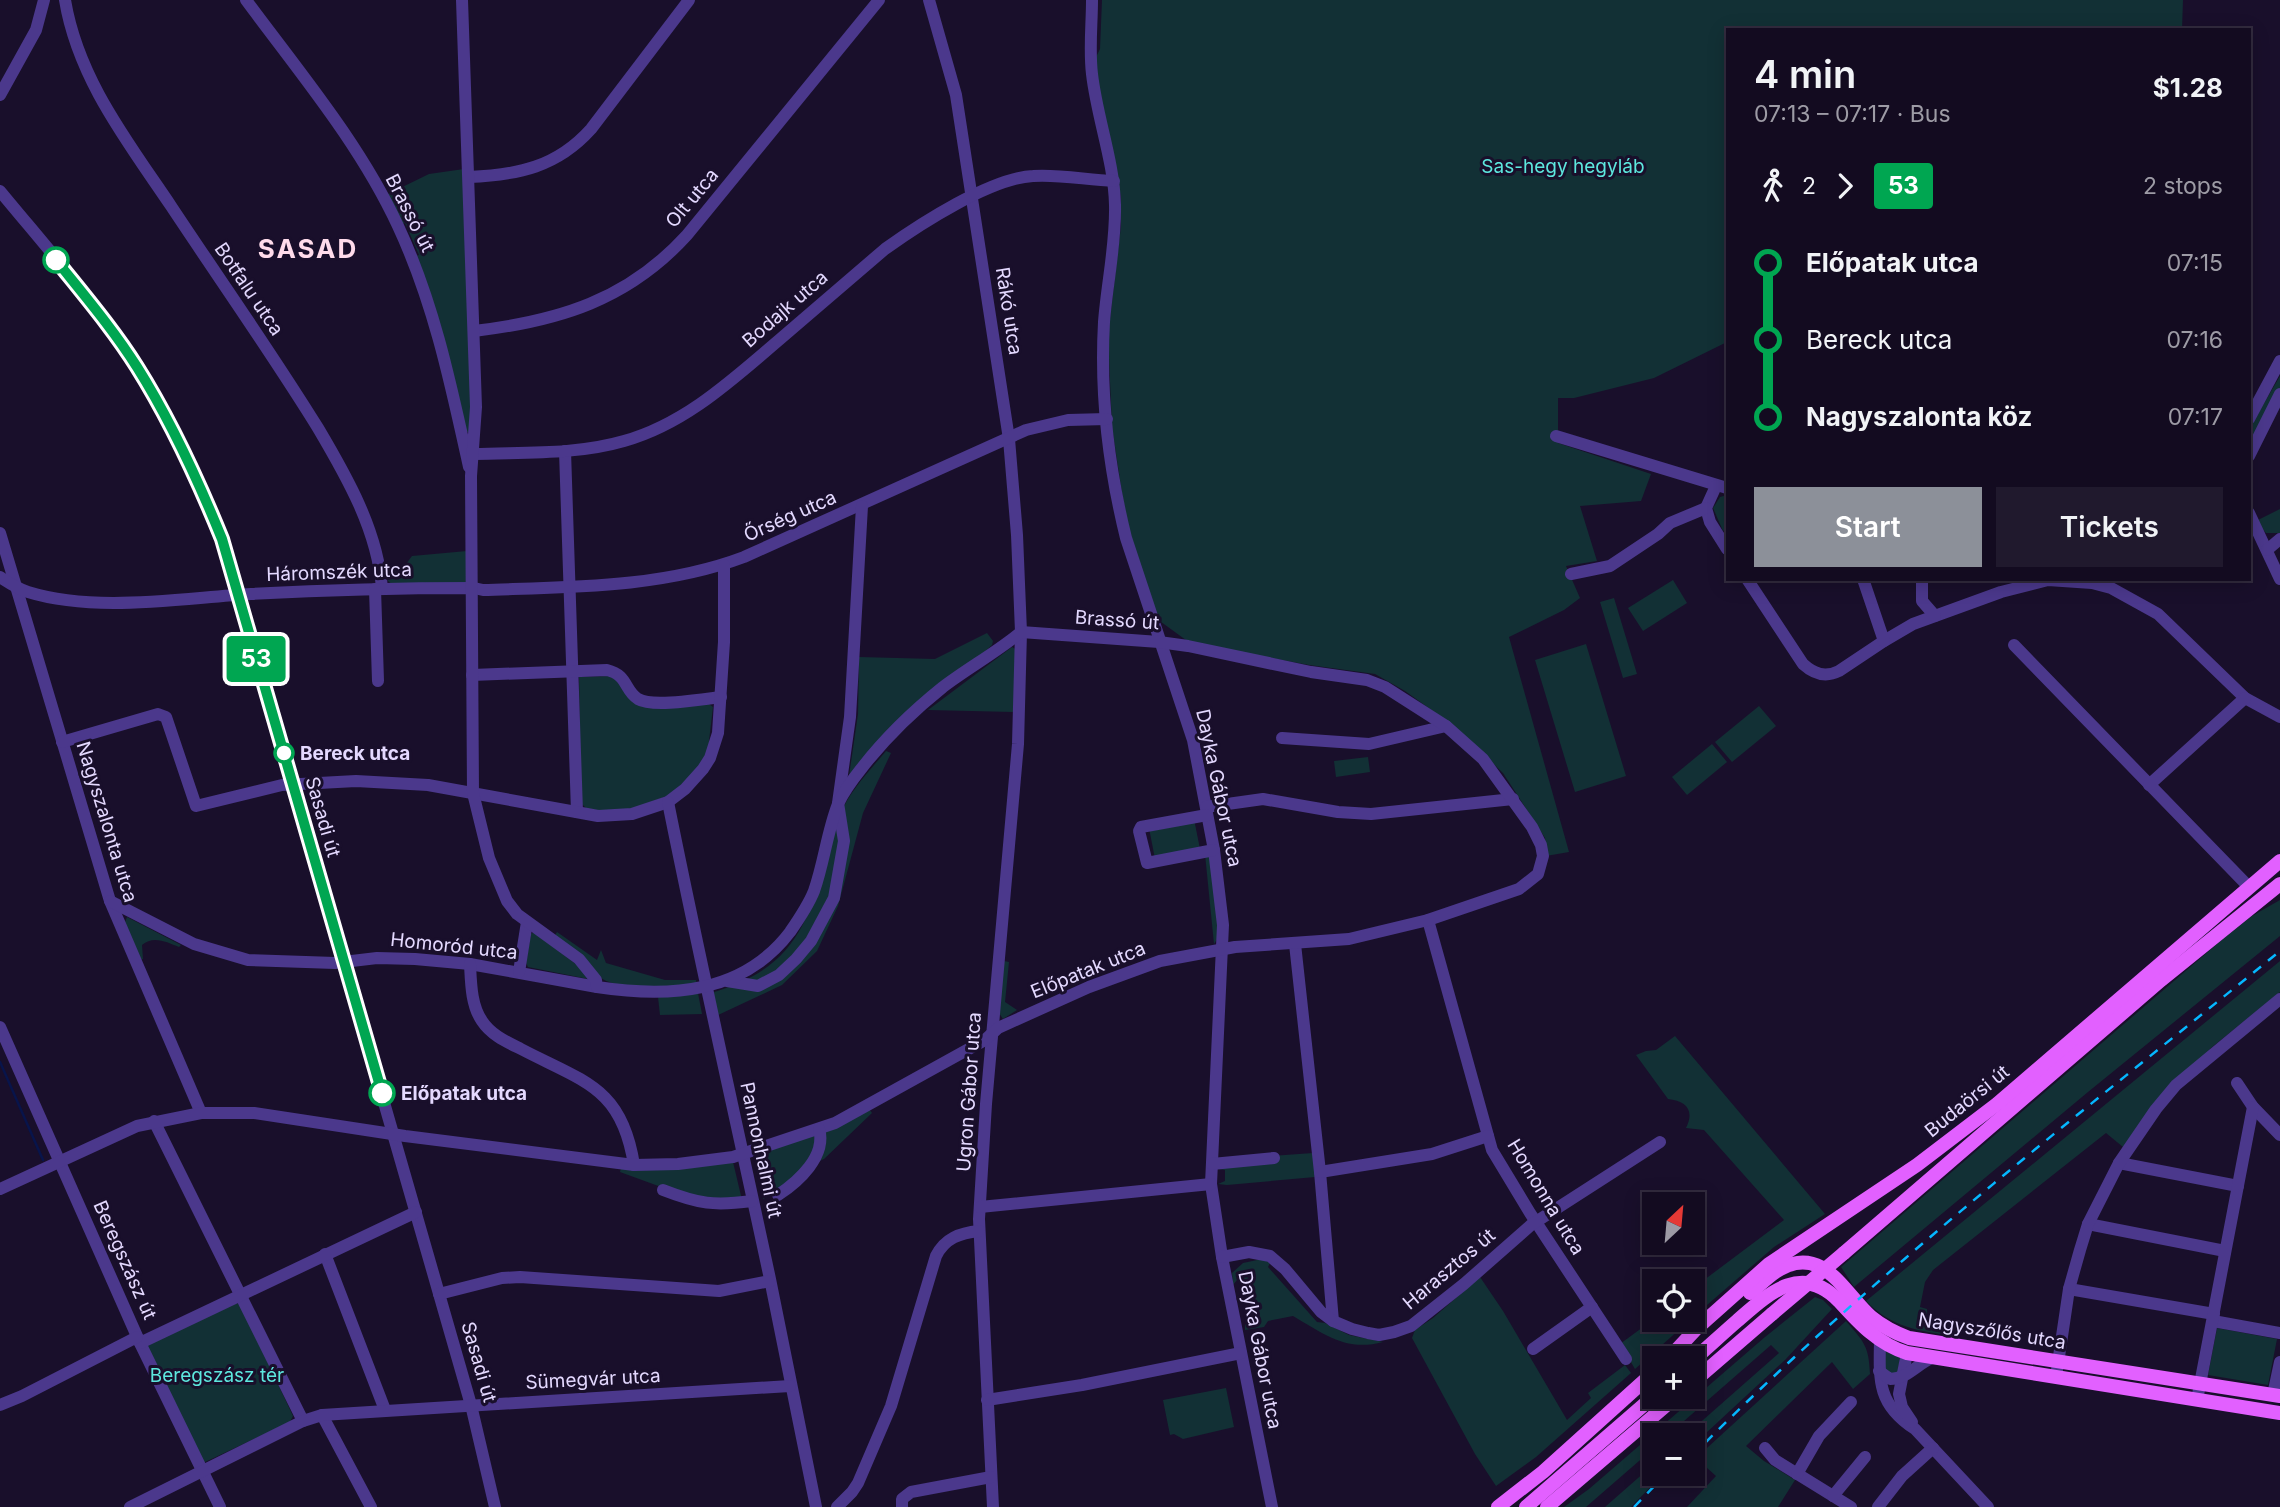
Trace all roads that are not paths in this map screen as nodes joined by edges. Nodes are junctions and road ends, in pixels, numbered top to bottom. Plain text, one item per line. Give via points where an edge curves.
1 (44, 0) edge
2 (65, 0) edge
3 (246, 0) edge
4 (463, 0) edge
5 (689, 0) edge
6 (879, 0) edge
7 (929, 0) edge
8 (1092, 0) edge
9 (0, 95) edge
10 (469, 177) junction
11 (1114, 181) junction
12 (0, 191) edge
13 (972, 197) junction
14 (474, 331) junction
15 (2280, 362) edge
16 (2280, 394) edge
17 (2251, 415) edge
18 (1107, 419) junction
19 (1556, 436) dead end
20 (1009, 439) junction
21 (565, 451) junction
22 (2251, 452) edge
23 (474, 454) junction
24 (471, 476) junction
25 (1722, 487) edge
26 (862, 506) junction
27 (1706, 508) junction
28 (2251, 517) edge
29 (0, 533) edge
30 (2280, 539) edge
31 (1726, 547) edge
32 (2267, 550) junction
33 (724, 565) junction
34 (1572, 574) dead end
35 (0, 578) edge
36 (2280, 579) edge
37 (1748, 581) edge
38 (1864, 581) edge
39 (1922, 581) edge
40 (2054, 581) edge
41 (2071, 581) edge
42 (16, 587) junction
43 (568, 587) junction
44 (474, 588) junction
45 (379, 589) junction
46 (238, 595) junction
47 (1935, 615) junction
48 (1021, 632) junction
49 (1884, 641) junction
50 (1159, 642) junction
51 (2014, 645) dead end
52 (572, 671) junction
53 (472, 675) junction
54 (378, 681) dead end
55 (721, 697) junction
56 (2245, 698) junction
57 (2280, 717) edge
58 (1446, 726) junction
59 (1282, 738) dead end
60 (62, 742) junction
61 (293, 784) junction
62 (2150, 785) junction
63 (473, 793) junction
64 (1513, 799) junction
65 (668, 802) junction
66 (838, 803) junction
67 (1206, 811) junction
68 (577, 812) junction
69 (1214, 850) junction
70 (2280, 861) edge
71 (2280, 884) edge
72 (2249, 887) junction
73 (1519, 889) joint
74 (110, 901) junction
75 (1428, 920) junction
76 (527, 922) junction
77 (1295, 944) junction
78 (1222, 949) junction
79 (345, 962) junction
80 (470, 964) junction
81 (519, 972) junction
82 (727, 981) junction
83 (705, 986) junction
84 (597, 987) junction
85 (2280, 999) edge
86 (0, 1027) edge
87 (992, 1033) junction
88 (2236, 1083) dead end
89 (2253, 1107) junction
90 (201, 1113) junction
91 (154, 1121) junction
92 (819, 1129) junction
93 (394, 1133) junction
94 (2280, 1135) edge
95 (1488, 1136) junction
96 (1660, 1142) dead end
97 (742, 1154) junction
98 (1274, 1158) dead end
99 (60, 1160) junction
100 (2119, 1163) junction
101 (1212, 1164) junction
102 (634, 1165) junction
103 (1320, 1172) junction
104 (1211, 1184) junction
105 (2238, 1186) junction
106 (0, 1189) edge
107 (663, 1190) dead end
108 (778, 1195) dead end
109 (752, 1200) junction
110 (980, 1207) junction
111 (416, 1212) junction
112 (1536, 1222) junction
113 (2088, 1224) junction
114 (979, 1231) junction
115 (2225, 1251) junction
116 (325, 1254) junction
117 (1222, 1257) junction
118 (770, 1281) junction
119 (2069, 1289) junction
120 (439, 1294) junction
121 (239, 1296) junction
122 (1592, 1307) junction
123 (2213, 1318) junction
124 (1333, 1321) junction
125 (2280, 1333) edge
126 (1885, 1335) junction
127 (138, 1340) junction
128 (1680, 1346) edge
129 (1684, 1346) edge
130 (1533, 1349) dead end
131 (1705, 1350) edge
132 (1241, 1353) junction
133 (1907, 1353) junction
134 (1932, 1358) junction
135 (1626, 1359) dead end
136 (2058, 1361) junction
137 (2280, 1362) edge
138 (1879, 1371) junction
139 (1705, 1372) edge
140 (2056, 1377) junction
141 (1902, 1378) junction
142 (1642, 1383) edge
143 (2200, 1384) junction
144 (790, 1386) junction
145 (2277, 1396) edge
146 (2197, 1399) junction
147 (987, 1400) junction
148 (1851, 1402) dead end
149 (0, 1405) edge
150 (471, 1405) junction
151 (1642, 1406) edge
152 (1662, 1409) edge
153 (385, 1410) junction
154 (2280, 1413) edge
155 (322, 1415) junction
156 (303, 1421) junction
157 (1916, 1429) junction
158 (1765, 1448) dead end
159 (1933, 1448) junction
160 (1865, 1457) dead end
161 (202, 1471) junction
162 (1797, 1474) junction
163 (991, 1477) junction
164 (1833, 1496) junction
165 (130, 1507) edge
166 (220, 1507) edge
167 (371, 1507) edge
168 (495, 1507) edge
169 (816, 1507) edge
170 (837, 1507) edge
171 (902, 1507) edge
172 (993, 1507) edge
173 (1272, 1507) edge
174 (1498, 1507) edge
175 (1526, 1507) edge
176 (1547, 1507) edge
177 (1852, 1507) edge
178 (1878, 1507) edge
179 (1987, 1507) edge

1 - 9 street via 36,30
2 - 45 street, Botfalu utca via 89,76 105,108 338,462 376,549 381,566
3 - 24 street, Brassó út via 344,133 397,224 434,321
4 - 10 street, Brassó út
5 - 10 street via 575,145 523,172
6 - 14 street, Olt utca via 687,235 654,267 577,309 535,323
7 - 13 street, Rákó utca via 956,95
8 - 11 street, Dayka Gábor utca via 1092,75
10 - 14 street, Brassó út
11 - 13 street, Bodajk utca via 1016,178
11 - 18 street, Dayka Gábor utca via 1104,339
12 - 46 street, Sasadi út via 120,341 157,400 208,504
13 - 20 street, Rákó utca
13 - 21 street, Bodajk utca via 885,249 735,377 663,427 625,441
14 - 23 street, Brassó út
15 - 17 street
16 - 22 street
18 - 20 street, Őrség utca via 1068,420
18 - 50 street, Dayka Gábor utca via 1120,511
19 - 25 street
20 - 26 street, Őrség utca
20 - 48 street, Rákó utca
21 - 23 street, Bodajk utca
21 - 43 street
23 - 24 street, Brassó út
24 - 44 street, Brassó út
25 - 27 street
26 - 33 street, Őrség utca
26 - 66 street via 850,717
27 - 31 street
27 - 34 street via 1670,523 1610,566
28 - 32 street
29 - 42 street, Nagyszalonta utca
30 - 32 street
32 - 36 street
33 - 43 street, Őrség utca via 657,579
33 - 55 street
35 - 42 street, Háromszék utca
37 - 49 street via 1803,664 1813,672 1831,675
38 - 49 street
39 - 47 street via 1922,601
40 - 47 street via 2032,583
41 - 56 street via 2111,588 2158,614
42 - 46 street, Háromszék utca via 96,601
42 - 60 street, Nagyszalonta utca
43 - 44 street, Őrség utca
43 - 52 street
44 - 45 street, Háromszék utca
44 - 53 street, Brassó út
45 - 46 street, Háromszék utca
45 - 54 street, Botfalu utca
46 - 61 street, Sasadi út
47 - 49 street
48 - 50 street, Brassó út
48 - 66 street via 901,722
48 - 87 street, Ugron Gábor utca via 1018,744
50 - 58 street, Brassó út via 1367,680 1398,694
50 - 67 street, Dayka Gábor utca via 1188,722
51 - 62 street
52 - 53 street
52 - 55 street via 617,673 642,701
52 - 68 street
53 - 63 street, Brassó út
55 - 65 street via 710,758 695,779
56 - 57 street
56 - 62 street
58 - 59 street via 1369,744
58 - 64 street, Brassó út via 1483,759
60 - 61 street via 163,714 195,806
60 - 74 street, Nagyszalonta utca
61 - 63 street via 394,781
61 - 79 street, Sasadi út
62 - 72 street
63 - 68 street
63 - 76 street, Brassó út via 495,877 507,901
64 - 67 street via 1371,814 1263,799
64 - 73 street, Brassó út via 1532,827 1543,856 1538,874
65 - 68 street via 616,817
65 - 83 street, Pannonhalmi út
66 - 82 street via 813,894 799,920 762,962
66 - 82 street via 845,841 842,859 834,898 811,941 779,975 758,986
67 - 69 street, Dayka Gábor utca
67 - 69 street via 1139,831 1147,863
69 - 78 street, Dayka Gábor utca
70 - 72 main road, Budaörsi út
71 - 139 main road, Budaörsi út, bridge via 2161,980
72 - 128 main road, Budaörsi út via 1955,1138 1769,1264
73 - 75 street, Előpatak utca
74 - 79 street, Homoród utca via 174,935 229,956 271,962
74 - 90 street, Nagyszalonta utca
75 - 77 street, Előpatak utca via 1349,939
75 - 95 street, Homonna utca
76 - 81 street
76 - 84 street, Brassó út via 579,959
77 - 78 street, Előpatak utca
77 - 103 street
78 - 87 street, Előpatak utca via 1122,974
78 - 101 street, Dayka Gábor utca
79 - 80 street, Homoród utca via 397,958
79 - 93 street, Sasadi út
80 - 81 street, Homoród utca
80 - 102 street via 473,999 482,1021 507,1042 598,1090 621,1116
81 - 84 street, Homoród utca
82 - 83 street
83 - 84 street via 662,992
83 - 97 street, Pannonhalmi út
85 - 100 street via 2176,1085
86 - 99 street, Beregszász út
87 - 92 street, Előpatak utca
87 - 110 street, Ugron Gábor utca
88 - 89 street
89 - 94 street
89 - 105 street
90 - 91 street, Előpatak utca
90 - 93 street, Előpatak utca via 254,1113
91 - 99 street, Előpatak utca
91 - 121 street
92 - 97 street, Előpatak utca
92 - 108 street via 821,1141 811,1164
93 - 102 street, Előpatak utca
93 - 111 street, Sasadi út
95 - 103 street via 1432,1154
95 - 112 street, Homonna utca via 1501,1168
96 - 112 street, Harasztos út
97 - 102 street, Előpatak utca
97 - 109 street, Pannonhalmi út
98 - 101 street
99 - 106 street, Előpatak utca
99 - 127 street, Beregszász út
100 - 105 street
100 - 113 street
101 - 104 street, Dayka Gábor utca
103 - 124 street
104 - 110 street
104 - 117 street, Dayka Gábor utca
105 - 115 street
107 - 109 street via 700,1203
109 - 118 street, Pannonhalmi út
110 - 114 street, Ugron Gábor utca
111 - 116 street
111 - 120 street, Sasadi út
112 - 122 street, Homonna utca
112 - 124 street, Harasztos út via 1411,1326 1379,1335
113 - 115 street
113 - 119 street
114 - 147 street, Ugron Gábor utca
114 - 170 street via 951,1238 940,1248 891,1406 858,1483
115 - 123 street
116 - 121 street
116 - 153 street
117 - 124 street, Harasztos út via 1249,1252 1270,1256
117 - 132 street, Dayka Gábor utca
118 - 120 street via 719,1291 520,1277
118 - 144 street, Pannonhalmi út
119 - 123 street
119 - 136 street
120 - 150 street, Sasadi út
121 - 127 street
121 - 156 street
122 - 130 street
122 - 135 street, Homonna utca
123 - 125 street
123 - 143 street
126 - 129 main road, Nagyszőlős utca via 1824,1269 1805,1263 1779,1270
126 - 131 main road, Nagyszőlős utca via 1865,1329 1818,1286 1789,1284 1769,1294
126 - 133 main road
126 - 136 main road, Nagyszőlős utca
126 - 138 street
127 - 149 street
127 - 161 street, Beregszász út
132 - 147 street
132 - 173 street, Dayka Gábor utca
133 - 134 main road, Nagyszőlős utca
133 - 141 street
134 - 140 main road, Nagyszőlős utca
134 - 141 street
136 - 140 street
136 - 143 main road, Nagyszőlős utca
137 - 145 street
138 - 141 street via 1890,1379
138 - 157 street via 1887,1403
140 - 146 main road, Nagyszőlős utca
141 - 157 street via 1900,1400
142 - 174 main road
143 - 145 main road, Nagyszőlős utca
143 - 146 street
144 - 150 street, Sümegvár utca
144 - 169 street, Pannonhalmi út
146 - 154 main road, Nagyszőlős utca
147 - 163 street, Ugron Gábor utca
148 - 162 street via 1819,1436
150 - 153 street, Sümegvár utca
150 - 168 street, Sasadi út
151 - 175 main road
152 - 176 main road
153 - 155 street, Sümegvár utca
155 - 156 street, Sümegvár utca
155 - 167 street
156 - 161 street, Sümegvár utca
157 - 159 street
158 - 162 street
159 - 178 street via 1902,1476
159 - 179 street
160 - 164 street
161 - 165 street, Sümegvár utca
161 - 166 street, Beregszász út
162 - 164 street
163 - 171 street via 911,1492 902,1499
163 - 172 street, Ugron Gábor utca
164 - 177 street

